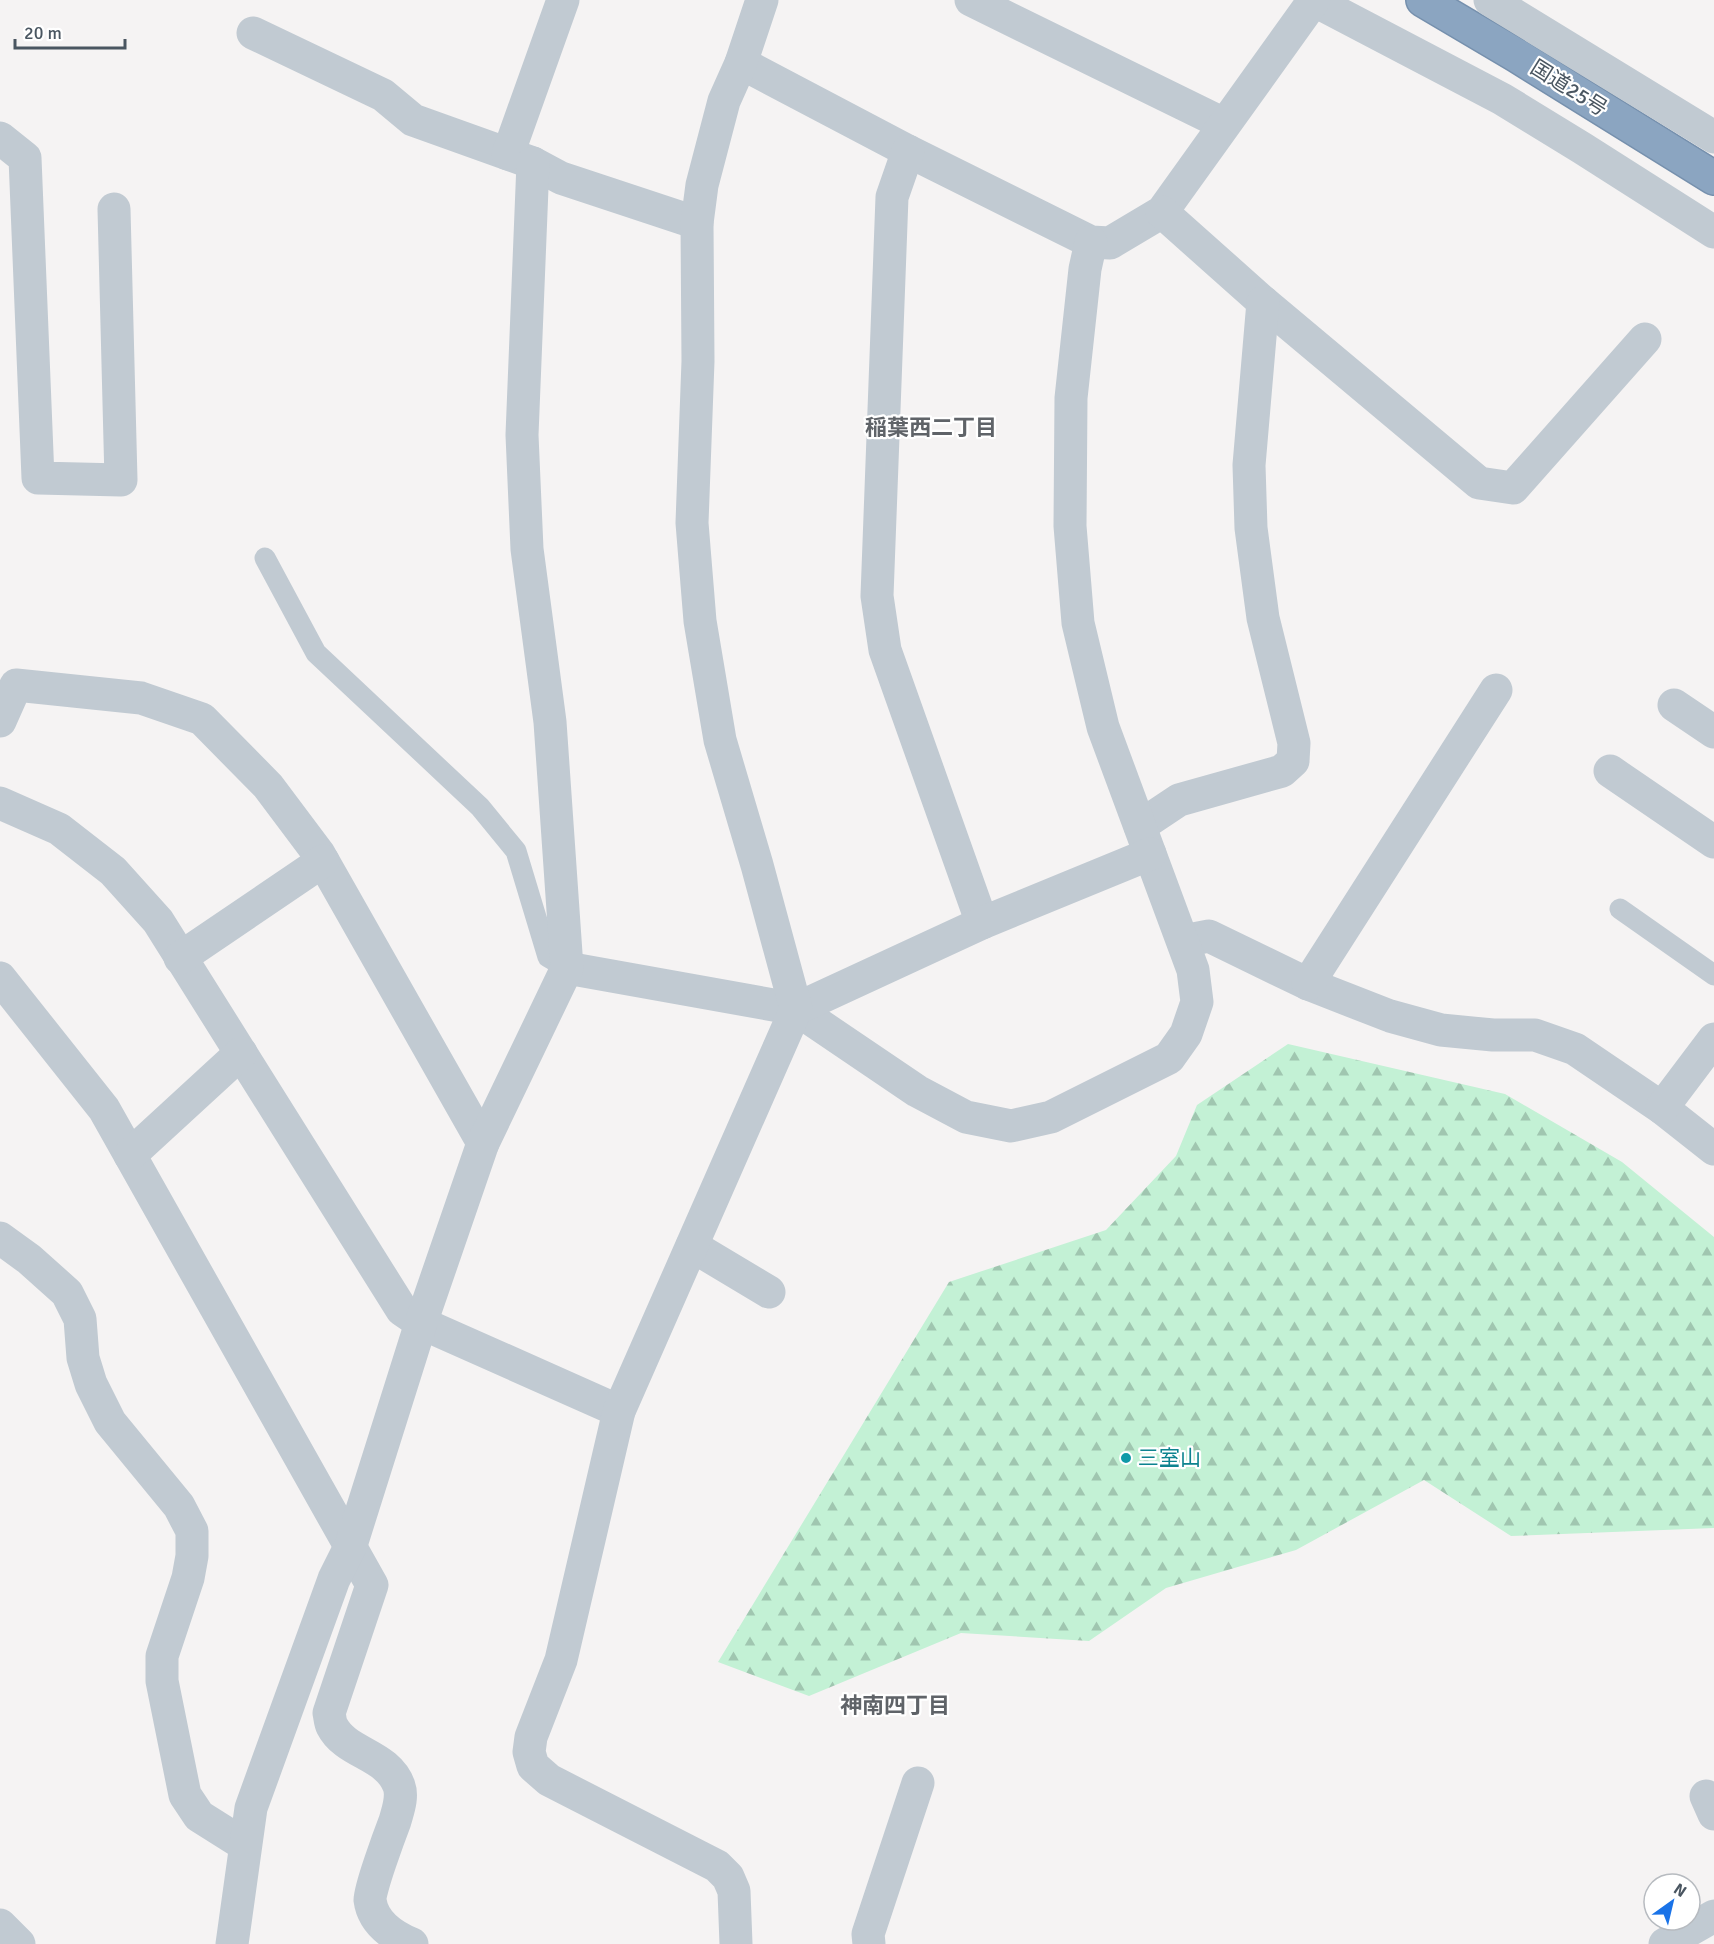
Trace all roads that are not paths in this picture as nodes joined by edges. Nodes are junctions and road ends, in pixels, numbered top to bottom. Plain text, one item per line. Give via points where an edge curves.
1 (563, 0) edge
2 (762, 0) edge
3 (971, 0) edge
4 (1314, 0) edge
5 (1423, 0) edge
6 (1490, 0) edge
7 (253, 33) dead end
8 (741, 63) junction
9 (1224, 124) junction
10 (1714, 137) edge
11 (0, 138) edge
12 (908, 151) junction
13 (520, 159) junction
14 (1714, 178) edge
15 (114, 209) dead end
16 (1162, 212) junction
17 (697, 223) junction
18 (1714, 232) edge
19 (1091, 242) junction
20 (1263, 302) junction
21 (1645, 339) dead end
22 (265, 558) dead end
23 (1496, 690) dead end
24 (1674, 705) dead end
25 (0, 721) edge
26 (1714, 732) edge
27 (1610, 771) dead end
28 (0, 803) edge
29 (1145, 840) junction
30 (1714, 842) edge
31 (323, 861) junction
32 (1620, 909) dead end
33 (982, 923) junction
34 (1183, 941) junction
35 (180, 958) junction
36 (567, 968) junction
37 (1714, 975) edge
38 (0, 978) edge
39 (1308, 984) junction
40 (796, 1009) junction
41 (1714, 1039) edge
42 (241, 1053) junction
43 (1662, 1108) junction
44 (483, 1143) junction
45 (1714, 1149) edge
46 (130, 1155) junction
47 (0, 1238) edge
48 (692, 1246) junction
49 (769, 1292) dead end
50 (421, 1323) junction
51 (619, 1411) junction
52 (351, 1545) junction
53 (918, 1783) dead end
54 (246, 1845) junction
55 (1714, 1916) edge
56 (0, 1925) edge
57 (20, 1944) edge
58 (232, 1944) edge
59 (412, 1944) edge
60 (736, 1944) edge
61 (868, 1944) edge
62 (1665, 1944) edge

1 - 13 street
2 - 8 street
3 - 9 street
4 - 9 street
4 - 18 street via 1502,99
5 - 14 highway, 国道25号
6 - 10 street
7 - 13 street via 384,95 413,120
8 - 12 street
8 - 17 street via 724,101 702,185
9 - 16 street
11 - 15 street via 25,158 38,477 121,480
12 - 19 street
12 - 33 street via 892,197 877,596 885,650
13 - 17 street via 561,178
13 - 36 street via 527,549 550,722
16 - 19 street via 1110,243
16 - 20 street
17 - 40 street via 699,361 692,523 700,621 720,740
19 - 29 street via 1071,398 1070,526 1078,623 1103,727
20 - 21 street via 1479,483 1513,488
20 - 29 street via 1249,465 1251,528 1263,618 1294,743 1293,761 1282,771 1179,800
22 - 36 lane via 316,653 480,807 516,851 548,957
23 - 39 street
24 - 26 street
25 - 31 street via 16,685 141,698 202,719 268,786
27 - 30 street
28 - 35 street via 59,829 113,871 158,921
29 - 33 street
29 - 34 street
31 - 35 street
31 - 44 street
32 - 37 lane
33 - 40 street
34 - 39 street via 1209,936
34 - 40 street via 1193,970 1197,1002 1186,1034 1169,1058 1051,1117 1011,1126 966,1117 927,1096
35 - 42 street
36 - 40 street
36 - 44 street
38 - 46 street via 104,1109
39 - 43 street via 1389,1016 1441,1030 1535,1035 1575,1049
40 - 48 street
41 - 43 street
42 - 46 street
42 - 50 street via 402,1310
43 - 45 street
44 - 50 street
46 - 52 street
47 - 54 street via 67,1293 80,1319 83,1358 91,1384 110,1422 179,1506 192,1531 188,1578 162,1656 162,1682 185,1795 199,1816
48 - 49 street
48 - 51 street
50 - 51 street
50 - 52 street
51 - 60 street via 561,1660 531,1737 529,1752 533,1766 549,1780 717,1866 734,1890
52 - 54 street via 334,1579 251,1808
52 - 59 street via 372,1585 329,1713 332,1727 346,1742 378,1760 392,1772 400,1787 400,1804 370,1899 377,1920 394,1936
53 - 61 street
54 - 58 street
55 - 62 street
56 - 57 street

